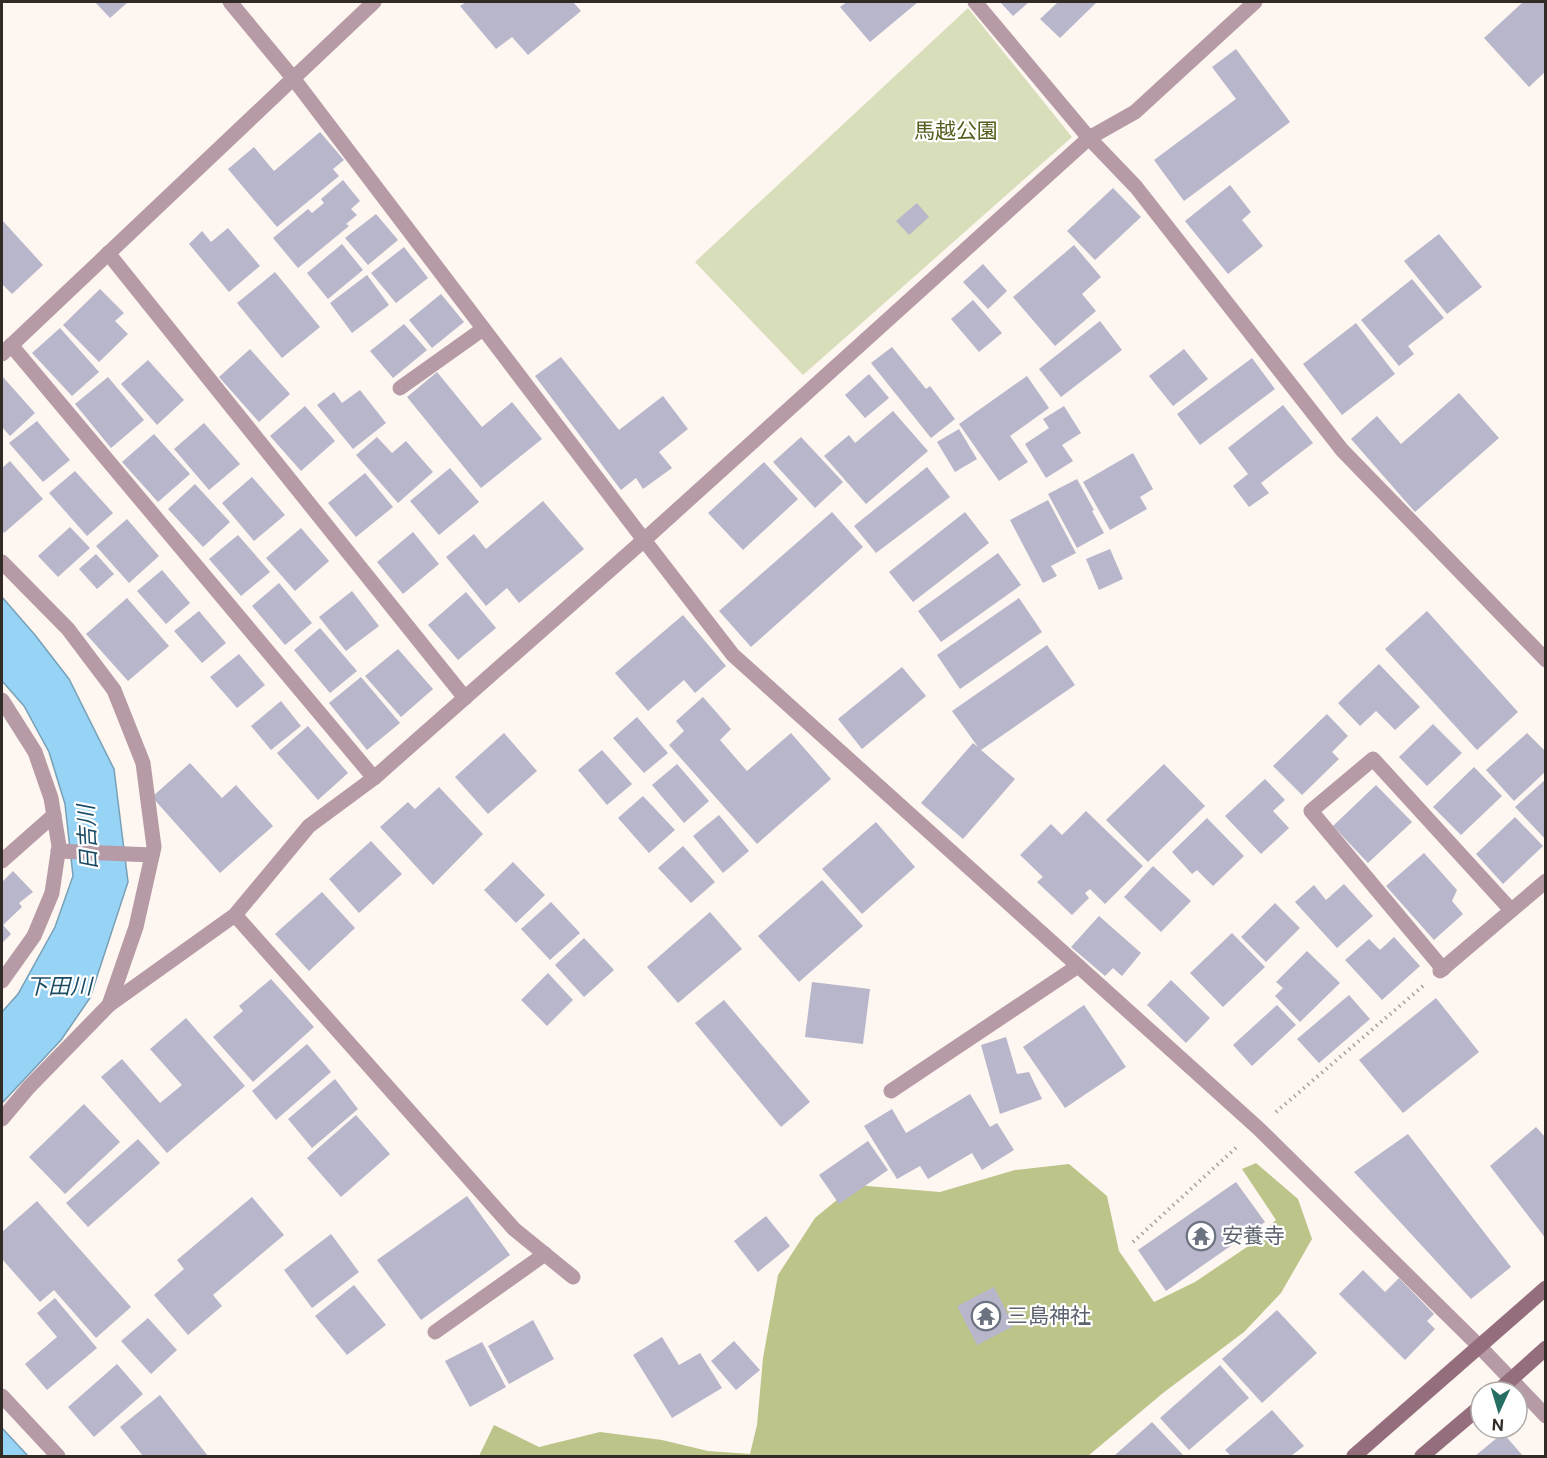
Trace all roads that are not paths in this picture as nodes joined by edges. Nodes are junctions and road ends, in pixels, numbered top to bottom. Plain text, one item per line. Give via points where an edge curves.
1 (230, 2) edge
2 (374, 2) edge
3 (975, 2) edge
4 (1255, 2) edge
5 (293, 78) junction
6 (1089, 138) junction
7 (108, 253) junction
8 (483, 328) junction
9 (7, 350) edge
10 (400, 388) dead end
11 (644, 540) junction
12 (2, 562) edge
13 (1545, 660) edge
14 (465, 698) junction
15 (2, 700) edge
16 (374, 778) junction
17 (54, 815) junction
18 (59, 851) junction
19 (150, 855) junction
20 (2, 861) edge
21 (1545, 881) edge
22 (1511, 910) junction
23 (235, 915) junction
24 (1078, 966) junction
25 (2, 981) edge
26 (109, 1005) junction
27 (891, 1091) dead end
28 (2, 1119) edge
29 (545, 1254) junction
30 (573, 1277) dead end
31 (1545, 1288) edge
32 (435, 1332) dead end
33 (1479, 1346) junction
34 (1545, 1348) edge
35 (1511, 1379) junction
36 (2, 1396) edge
37 (1469, 1416) edge
38 (1545, 1416) edge
39 (58, 1456) edge
40 (1354, 1456) edge
41 (1422, 1456) edge

1 - 5 street
2 - 5 street
3 - 6 street
4 - 6 street via 1135,112
5 - 7 street
5 - 8 street
6 - 11 street
6 - 13 street via 1136,187 1342,450
7 - 9 street
7 - 14 street
8 - 10 street
8 - 11 street
9 - 16 street
11 - 14 street
11 - 24 street via 733,655
12 - 19 street via 68,629 114,690 143,763 154,847
14 - 16 street
15 - 17 street via 35,753
16 - 23 street via 309,826
17 - 18 street
17 - 20 street
18 - 19 street
18 - 25 street via 52,893 34,936
19 - 26 street via 136,927
21 - 22 street
22 - 22 street via 1442,970 1311,811 1373,759
23 - 26 street
23 - 29 street via 514,1229
24 - 27 street
24 - 33 street via 1258,1128
26 - 28 street
29 - 30 street
29 - 32 street
31 - 33 street
33 - 35 street
33 - 40 street
34 - 35 street
35 - 38 street
36 - 39 street
37 - 41 street

